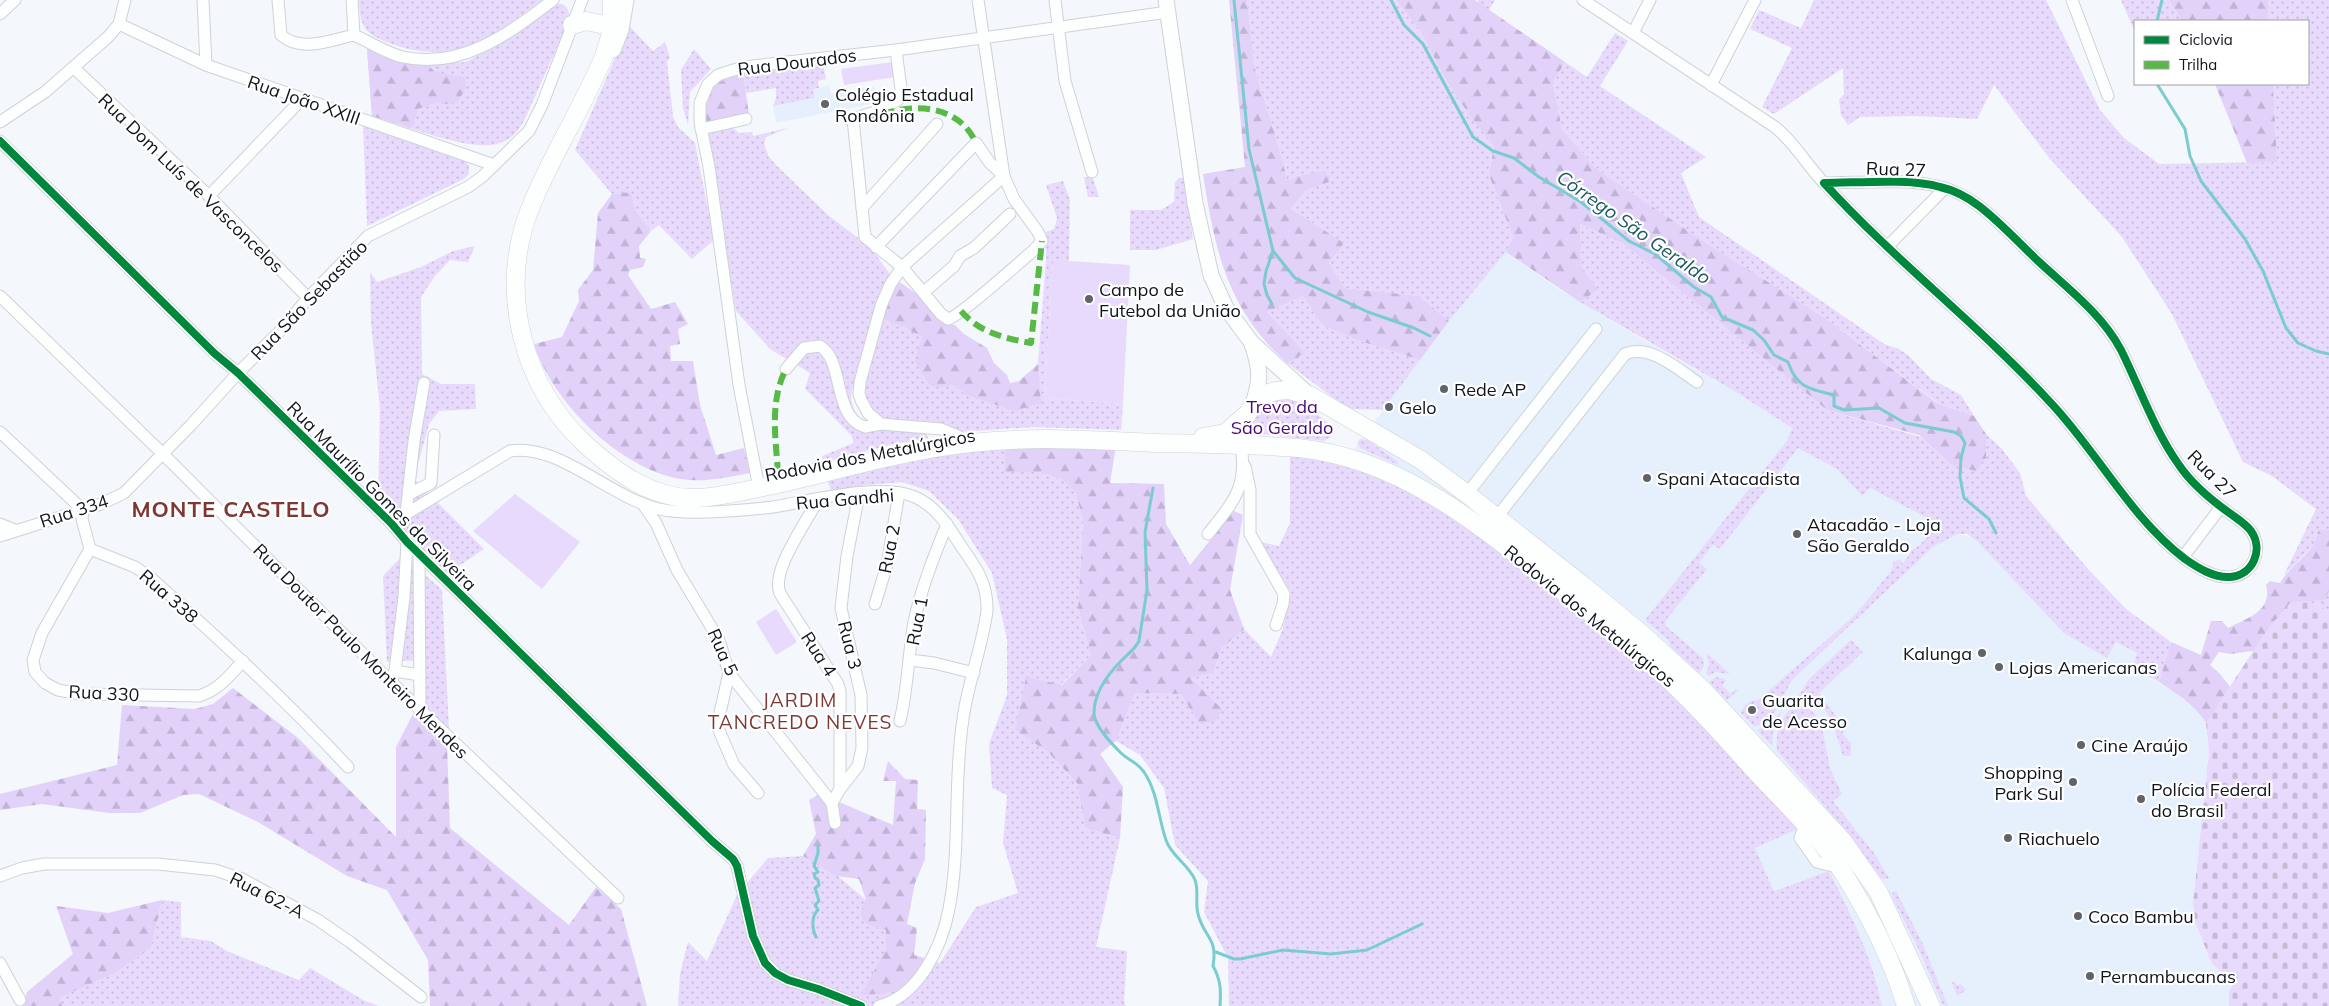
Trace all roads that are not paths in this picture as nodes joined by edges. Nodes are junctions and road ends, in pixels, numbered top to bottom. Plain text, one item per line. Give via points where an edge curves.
1 (15, 0) edge
2 (125, 0) edge
3 (203, 0) edge
4 (278, 0) edge
5 (352, 0) edge
6 (553, 0) edge
7 (582, 0) edge
8 (600, 0) edge
9 (612, 0) edge
10 (626, 0) edge
11 (978, 0) edge
12 (1055, 0) edge
13 (1583, 0) edge
14 (1650, 0) edge
15 (1754, 0) edge
16 (2072, 0) edge
17 (1167, 6) edge
18 (0, 14) edge
19 (119, 24) junction
20 (600, 24) junction
21 (572, 26) junction
22 (1058, 28) junction
23 (1632, 33) junction
24 (354, 35) junction
25 (982, 38) junction
26 (896, 50) junction
27 (206, 65) junction
28 (74, 68) junction
29 (595, 78) junction
30 (1710, 86) junction
31 (2108, 96) dead end
32 (302, 100) junction
33 (746, 119) dead end
34 (0, 122) edge
35 (937, 124) dead end
36 (701, 129) junction
37 (0, 141) edge
38 (494, 165) junction
39 (1092, 172) dead end
40 (1004, 176) junction
41 (1824, 182) junction
42 (1945, 188) junction
43 (209, 196) junction
44 (862, 208) junction
45 (1010, 214) dead end
46 (876, 247) junction
47 (1887, 247) junction
48 (902, 267) junction
49 (924, 292) junction
50 (0, 296) edge
51 (308, 298) junction
52 (1596, 329) dead end
53 (1252, 343) junction
54 (786, 369) dead end
55 (238, 373) junction
56 (1697, 382) dead end
57 (424, 383) dead end
58 (547, 395) junction
59 (1311, 396) junction
60 (1249, 411) junction
61 (881, 424) junction
62 (0, 432) edge
63 (434, 435) dead end
64 (958, 436) junction
65 (1246, 445) junction
66 (162, 454) junction
67 (1244, 466) junction
68 (757, 478) junction
69 (654, 491) junction
70 (899, 493) junction
71 (409, 494) junction
72 (859, 494) junction
73 (1467, 494) junction
74 (818, 498) junction
75 (641, 504) junction
76 (2221, 507) junction
77 (83, 510) junction
78 (406, 513) junction
79 (1497, 518) junction
80 (0, 524) edge
81 (391, 524) junction
82 (947, 524) junction
83 (15, 530) junction
84 (1208, 534) dead end
85 (0, 536) edge
86 (407, 542) junction
87 (90, 549) junction
88 (419, 554) junction
89 (2183, 557) junction
90 (875, 604) dead end
91 (1276, 626) dead end
92 (910, 660) junction
93 (243, 661) junction
94 (729, 673) junction
95 (974, 673) junction
96 (420, 675) junction
97 (393, 677) junction
98 (420, 710) junction
99 (900, 721) dead end
100 (348, 767) dead end
101 (840, 789) junction
102 (758, 792) dead end
103 (832, 803) junction
104 (835, 823) dead end
105 (0, 876) edge
106 (618, 898) dead end
107 (0, 963) edge
108 (421, 996) dead end
109 (20, 1000) dead end
110 (861, 1006) edge
111 (879, 1006) edge
112 (1906, 1006) edge
113 (1931, 1006) edge

1 - 18 street
2 - 19 street
3 - 27 street
4 - 24 street via 281,35 288,41 313,44
5 - 24 street
6 - 24 street via 497,39 467,54 430,60 403,57
7 - 21 street, Rua São Sebastião
8 - 20 main road
9 - 29 main road, Rodovia dos Metalúrgicos via 611,33
10 - 29 main road via 612,54
11 - 25 street
12 - 22 street
13 - 23 street, Rua 27
14 - 23 street
15 - 30 street
16 - 31 street
17 - 22 street, Rua Dourados
17 - 53 main road via 1195,203 1206,256 1226,308
19 - 27 street, Rua João XXIII
19 - 28 street
20 - 21 main road via 586,21
20 - 29 main road
21 - 38 street, Rua São Sebastião via 529,131
22 - 25 street, Rua Dourados
22 - 39 street via 1065,81
23 - 30 street, Rua 27
25 - 26 street, Rua Dourados
25 - 40 street
26 - 36 street, Rua Dourados via 743,67 724,72 712,80 701,95
26 - 44 street via 901,89 898,99 886,108 854,119
27 - 32 street, Rua João XXIII
28 - 34 street
28 - 43 street, Rua Dom Luís de Vasconcelos
29 - 58 main road, Rodovia dos Metalúrgicos via 529,213 518,263 516,293 522,337 529,361
30 - 41 street, Rua 27 via 1768,122 1790,140
32 - 38 street, Rua João XXIII
32 - 43 street
33 - 36 street
35 - 44 street
36 - 68 street, Rua Dourados via 739,385
37 - 55 street, Rua Maurílio Gomes da Silveira
38 - 51 street, Rua São Sebastião via 468,187 368,236
40 - 46 street via 976,143
40 - 48 street
40 - 49 street via 1014,199 1042,241 953,318 948,319 941,314
41 - 42 street, Rua 27 via 1918,183
41 - 47 street, Rua 27
42 - 47 street
42 - 76 street, Rua 27 via 1981,207 2106,327 2120,348 2177,463
43 - 51 street, Rua Dom Luís de Vasconcelos
44 - 46 street via 865,237
45 - 49 street
46 - 48 street
47 - 89 street, Rua 27 via 2052,403 2143,519
48 - 49 street
48 - 61 street via 885,294 859,387 864,407
50 - 66 street, Rua Doutor Paulo Monteiro Mendes
51 - 55 street, Rua São Sebastião
52 - 73 street
53 - 59 main road
53 - 60 main road via 1260,375
54 - 61 street via 804,348 816,345 824,348 852,418 865,427
55 - 66 street, Rua São Sebastião
55 - 81 street, Rua Maurílio Gomes da Silveira
56 - 79 street via 1668,362 1649,354 1638,351 1625,354
57 - 71 street
58 - 68 main road, Rodovia dos Metalúrgicos via 612,455 652,479 692,487
58 - 69 main road, Rodovia dos Metalúrgicos via 567,426 591,449 617,470
59 - 60 main road, Rodovia dos Metalúrgicos via 1282,390 1269,393
59 - 73 main road via 1401,448
60 - 64 main road, Rodovia dos Metalúrgicos via 1225,433 1209,437 1050,430 995,431
60 - 65 main road
61 - 64 street via 941,429
62 - 77 street
63 - 71 street via 432,480
64 - 68 main road, Rodovia dos Metalúrgicos
65 - 67 street
65 - 69 main road, Rodovia dos Metalúrgicos via 1051,439 992,441 907,452 712,497 684,498
65 - 112 main road, Rodovia dos Metalúrgicos via 1333,452 1405,479 1483,529 1645,657 1699,709 1840,868 1870,919
66 - 77 street, Rua 334 via 113,500
66 - 97 street, Rua Doutor Paulo Monteiro Mendes
67 - 84 street via 1234,499
67 - 91 street via 1250,490 1250,534 1284,594
69 - 75 street
70 - 72 street, Rua Gandhi
70 - 82 street, Rua Gandhi via 914,496 928,504
70 - 90 street, Rua 2 via 887,565
71 - 78 street
72 - 74 street, Rua Gandhi
72 - 101 street, Rua 3 via 841,608 861,694 862,748 858,766
73 - 79 main road
74 - 75 street, Rua Gandhi via 718,511 670,511
74 - 101 street, Rua 4 via 781,568 777,585 838,684 841,699
75 - 78 street, Rua Gandhi via 546,454 524,449 510,451
75 - 94 street, Rua 5 via 656,523 670,559 716,634
76 - 89 street
76 - 89 street, Rua 27 via 2240,520 2253,535 2257,554 2249,568 2240,574 2221,576
77 - 83 street, Rua 334
77 - 87 street via 82,519
78 - 81 street, Rua Gandhi
79 - 113 main road via 1643,635 1705,692 1842,840 1878,891
80 - 83 street
81 - 86 street, Rua Maurílio Gomes da Silveira
82 - 92 street, Rua 1 via 918,606
82 - 95 street, Rua Gandhi via 982,576 988,600
83 - 85 street, Rua 334
86 - 88 street, Rua Maurílio Gomes da Silveira
86 - 97 street via 404,597
87 - 93 street, Rua 338 via 135,567 151,578
87 - 93 street, Rua 330 via 42,633 33,660 35,672 45,683 58,690 80,694 194,697 211,693
88 - 96 street
88 - 110 street, Rua Maurílio Gomes da Silveira via 665,797 733,859 740,874 753,936 765,963 788,980
92 - 95 street
92 - 99 street, Rua 1
93 - 100 street, Rua 338
94 - 102 street via 717,726 734,765
94 - 103 street, Rua 5
95 - 111 street, Rua Gandhi via 963,719 951,890 944,928 930,959 910,989 892,1002
96 - 97 street
96 - 98 street
97 - 98 street, Rua Doutor Paulo Monteiro Mendes
98 - 106 street, Rua Doutor Paulo Monteiro Mendes
101 - 103 street, Rua 4
103 - 104 street
105 - 108 street, Rua 62-A via 44,864 158,864 215,870 242,880 318,920
107 - 109 street

